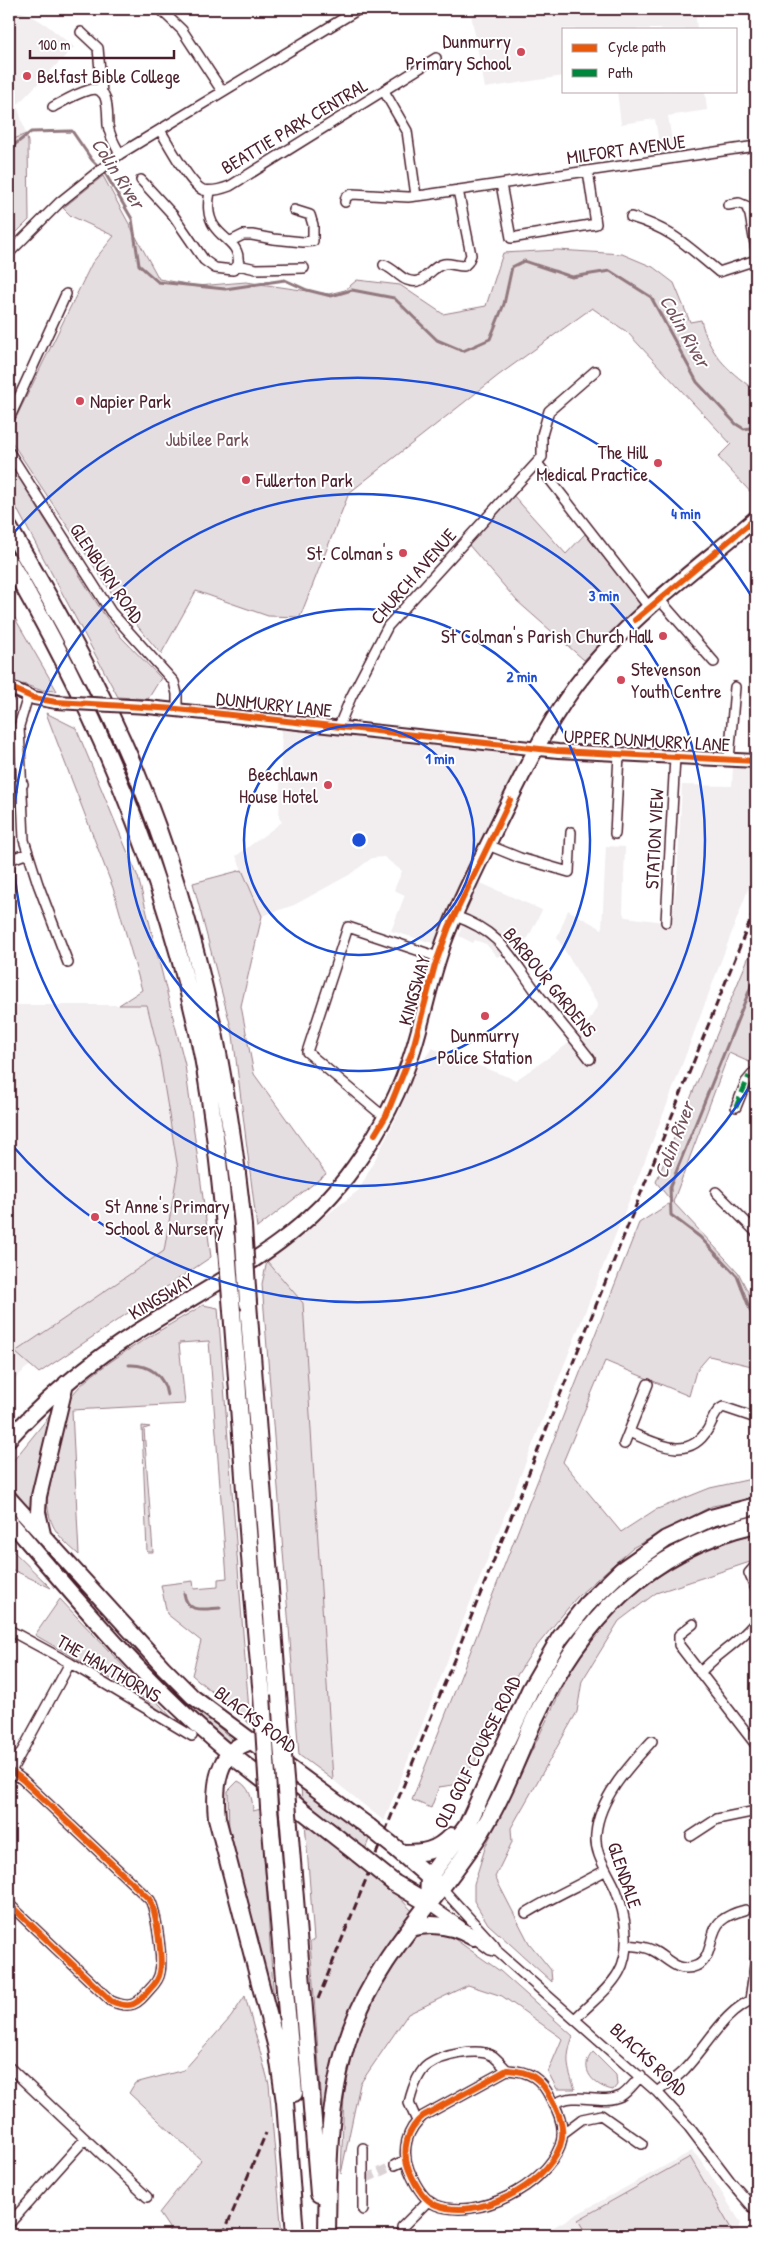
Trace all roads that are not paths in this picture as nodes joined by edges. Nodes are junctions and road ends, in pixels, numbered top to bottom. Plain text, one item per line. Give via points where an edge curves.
1 (160, 9) edge
2 (359, 9) edge
3 (81, 32) dead end
4 (436, 58) dead end
5 (384, 90) junction
6 (222, 91) junction
7 (102, 93) junction
8 (53, 106) dead end
9 (160, 130) junction
10 (756, 146) edge
11 (120, 154) junction
12 (588, 172) junction
13 (141, 180) dead end
14 (501, 184) junction
15 (458, 190) junction
16 (210, 191) junction
17 (416, 196) junction
18 (345, 202) dead end
19 (728, 205) dead end
20 (294, 210) dead end
21 (631, 217) dead end
22 (231, 241) junction
23 (756, 250) edge
24 (9, 253) edge
25 (756, 260) edge
26 (238, 265) junction
27 (384, 266) dead end
28 (304, 268) dead end
29 (66, 294) dead end
30 (595, 371) dead end
31 (9, 419) edge
32 (9, 452) edge
33 (537, 463) junction
34 (756, 518) edge
35 (9, 528) edge
36 (9, 561) edge
37 (654, 603) junction
38 (714, 662) dead end
39 (9, 687) edge
40 (736, 687) dead end
41 (28, 696) junction
42 (177, 709) junction
43 (339, 726) junction
44 (537, 748) junction
45 (619, 754) junction
46 (675, 757) junction
47 (729, 760) junction
48 (756, 761) edge
49 (23, 784) junction
50 (9, 787) edge
51 (571, 832) dead end
52 (615, 834) dead end
53 (488, 845) junction
54 (28, 853) junction
55 (9, 860) edge
56 (455, 916) junction
57 (666, 922) dead end
58 (438, 957) junction
59 (68, 962) dead end
60 (590, 1059) dead end
61 (756, 1070) edge
62 (736, 1107) dead end
63 (386, 1116) junction
64 (716, 1192) dead end
65 (756, 1232) edge
66 (66, 1383) junction
67 (648, 1384) dead end
68 (756, 1418) edge
69 (629, 1432) junction
70 (9, 1439) edge
71 (624, 1444) dead end
72 (9, 1498) edge
73 (756, 1506) edge
74 (10, 1522) edge
75 (756, 1524) edge
76 (44, 1538) junction
77 (756, 1565) edge
78 (756, 1589) edge
79 (756, 1621) edge
80 (693, 1624) dead end
81 (9, 1630) edge
82 (70, 1664) junction
83 (700, 1673) junction
84 (192, 1736) dead end
85 (252, 1741) junction
86 (652, 1741) dead end
87 (756, 1745) edge
88 (229, 1753) junction
89 (10, 1773) edge
90 (484, 1792) junction
91 (756, 1811) edge
92 (692, 1836) dead end
93 (400, 1852) junction
94 (606, 1870) junction
95 (435, 1882) junction
96 (428, 1903) junction
97 (9, 1904) edge
98 (746, 1910) dead end
99 (526, 1913) dead end
100 (410, 1928) junction
101 (473, 1937) junction
102 (626, 1945) junction
103 (498, 1952) junction
104 (756, 1958) edge
105 (753, 1999) edge
106 (575, 2019) junction
107 (9, 2066) edge
108 (507, 2070) junction
109 (640, 2076) junction
110 (657, 2092) junction
111 (554, 2104) junction
112 (417, 2121) junction
113 (562, 2134) junction
114 (85, 2139) junction
115 (642, 2144) dead end
116 (363, 2148) dead end
117 (406, 2160) junction
118 (395, 2165) tunnel mouth
119 (147, 2197) dead end
120 (428, 2200) junction
121 (363, 2210) dead end
122 (756, 2211) edge
123 (9, 2224) edge
124 (295, 2235) edge
125 (305, 2235) edge
126 (325, 2235) edge
127 (402, 2235) edge

1 - 6 street via 182,30
2 - 6 street
3 - 7 street via 98,48
4 - 5 street, BEATTIE PARK CENTRAL
5 - 16 street, BEATTIE PARK CENTRAL via 230,186
5 - 17 street via 407,131
6 - 9 street
7 - 8 street via 90,89
7 - 11 street via 108,106 108,125
9 - 11 street
9 - 16 street, BEATTIE PARK CENTRAL via 191,179 202,190
10 - 12 street, MILFORT AVENUE
11 - 24 street via 60,202
12 - 14 street, MILFORT AVENUE
12 - 14 street via 596,224 511,238
13 - 26 street via 173,214 204,260 226,271
14 - 15 street, MILFORT AVENUE
15 - 17 street, MILFORT AVENUE
15 - 27 street via 471,255 468,262 464,266 446,263 437,266 427,278 418,282 406,280 394,269
16 - 22 street via 208,212 213,225
17 - 18 street, MILFORT AVENUE via 359,193 346,197
19 - 23 street via 739,203 746,206
20 - 22 street via 310,215 313,241 273,240 252,235
21 - 25 street via 672,233 719,272
22 - 26 street via 239,258
26 - 28 street via 256,269
29 - 31 street
30 - 33 street via 549,411 542,435 542,457
32 - 42 street, GLENBURN ROAD via 110,610 174,682
33 - 37 street
33 - 43 street, CHURCH AVENUE via 388,626
34 - 37 main road, KINGSWAY
35 - 126 highway, bridge via 53,604 112,719 154,818 196,955 219,1052 243,1226 314,2143
36 - 125 highway, bridge via 57,646 111,758 161,894 202,1056 214,1120
37 - 38 street
37 - 44 main road, KINGSWAY via 584,675
39 - 41 street, DUNMURRY LANE
40 - 47 street
41 - 42 street, DUNMURRY LANE, bridge via 56,702
41 - 49 street via 19,726
42 - 43 street, DUNMURRY LANE
43 - 44 street, DUNMURRY LANE
44 - 45 street, UPPER DUNMURRY LANE
44 - 53 main road, KINGSWAY
45 - 46 street, UPPER DUNMURRY LANE
45 - 52 street
46 - 47 street, UPPER DUNMURRY LANE
46 - 57 street, STATION VIEW
47 - 48 street, UPPER DUNMURRY LANE
49 - 50 street
49 - 54 street via 24,840
51 - 53 street via 569,872
53 - 56 main road, KINGSWAY
54 - 55 street
54 - 59 street
56 - 58 main road, KINGSWAY
56 - 60 street, BARBOUR GARDENS via 486,930 501,942
58 - 63 main road, KINGSWAY via 412,1052
58 - 63 street via 348,927 307,1052
61 - 62 street via 746,1082
63 - 66 main road, KINGSWAY via 354,1167 310,1218 266,1253 120,1343
64 - 65 street
66 - 70 main road, KINGSWAY via 43,1402
66 - 76 main road via 39,1496 38,1512
67 - 69 street
68 - 69 street via 723,1407 699,1441 680,1448 664,1446
69 - 71 street
72 - 76 main road, BLACKS ROAD
73 - 90 highway, OLD GOLF COURSE ROAD via 711,1518 666,1539 622,1570 587,1604 560,1638 535,1681
74 - 88 main road, BLACKS ROAD via 147,1676
75 - 95 highway, OLD GOLF COURSE ROAD via 717,1534 674,1554 633,1582 598,1617 576,1645 546,1695 500,1798 481,1832
76 - 85 main road, BLACKS ROAD via 193,1697
77 - 78 street via 750,1573
79 - 83 street
80 - 83 street via 679,1635 678,1645
81 - 82 street, THE HAWTHORNS
82 - 84 street, THE HAWTHORNS
82 - 89 street
83 - 87 street
85 - 88 highway via 240,1744
85 - 93 highway, BLACKS ROAD, bridge
86 - 94 street, GLENDALE via 617,1783 602,1809 596,1846
88 - 96 highway, BLACKS ROAD, bridge via 394,1883
88 - 124 highway via 218,1777 217,1818 274,2033 285,2102
89 - 97 street via 23,1780 150,1900 155,1914 161,1969 157,1981 133,2005 121,2005 111,2000
90 - 93 highway via 463,1822 437,1848 426,1853
90 - 95 highway, OLD GOLF COURSE ROAD
91 - 92 street via 717,1819
93 - 95 highway, BLACKS ROAD
94 - 99 street
94 - 102 street, GLENDALE via 621,1907
95 - 96 highway, OLD GOLF COURSE ROAD
95 - 103 street, BLACKS ROAD
96 - 100 highway, OLD GOLF COURSE ROAD
96 - 101 street, BLACKS ROAD
98 - 102 street via 730,1915 717,1925 705,1960 695,1967 682,1968 652,1950
100 - 101 highway via 442,1925 462,1930
100 - 126 highway, OLD GOLF COURSE ROAD via 371,1986 343,2053 330,2126
101 - 103 street, BLACKS ROAD
102 - 106 street, GLENDALE via 620,1972
103 - 106 street, BLACKS ROAD
104 - 105 street
105 - 110 street via 729,2016 684,2070
106 - 109 street, BLACKS ROAD
107 - 114 street
108 - 111 street via 522,2071 539,2080
108 - 112 street via 443,2103
108 - 112 street via 492,2056 479,2053 464,2053 427,2065 413,2088 409,2103
109 - 110 street, BLACKS ROAD
109 - 111 street via 620,2096 606,2099 575,2097
110 - 122 street, BLACKS ROAD
111 - 113 street
112 - 117 street via 405,2148
113 - 115 street via 582,2119 601,2116
113 - 120 street via 561,2145 550,2163 530,2183 488,2206 461,2209
114 - 119 street
114 - 123 street
116 - 121 street
117 - 118 street
117 - 120 street via 418,2188
120 - 127 street via 402,2227

